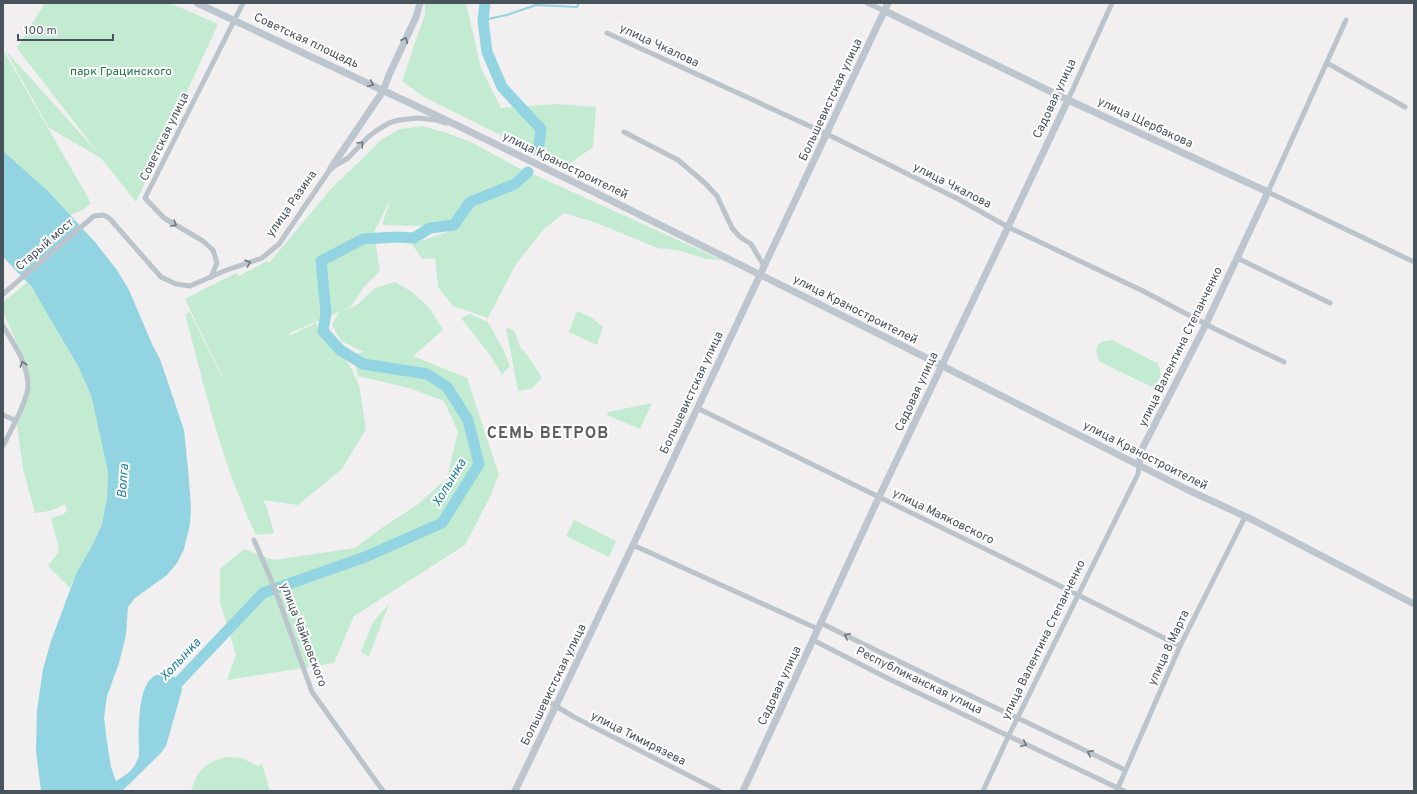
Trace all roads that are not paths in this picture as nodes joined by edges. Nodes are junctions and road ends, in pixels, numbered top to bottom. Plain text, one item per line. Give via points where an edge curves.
1 (197, 3) edge
2 (242, 3) edge
3 (420, 3) edge
4 (867, 3) edge
5 (888, 3) edge
6 (1112, 3) edge
7 (885, 11) junction
8 (234, 20) junction
9 (1346, 20) dead end
10 (607, 33) dead end
11 (1327, 62) junction
12 (383, 90) junction
13 (1068, 100) junction
14 (1405, 107) dead end
15 (460, 127) junction
16 (624, 132) dead end
17 (827, 134) junction
18 (331, 168) junction
19 (1268, 192) junction
20 (94, 216) joint
21 (1008, 227) junction
22 (1237, 258) junction
23 (1414, 262) edge
24 (764, 266) junction
25 (760, 275) junction
26 (211, 277) junction
27 (3, 294) edge
28 (1330, 302) dead end
29 (1206, 324) junction
30 (3, 326) edge
31 (1284, 362) dead end
32 (941, 366) junction
33 (697, 408) junction
34 (3, 415) edge
35 (15, 420) junction
36 (3, 446) edge
37 (1139, 465) junction
38 (879, 497) junction
39 (1245, 517) junction
40 (254, 540) dead end
41 (633, 545) junction
42 (1078, 595) junction
43 (1414, 604) edge
44 (820, 626) junction
45 (813, 640) junction
46 (1180, 646) junction
47 (552, 704) junction
48 (1018, 718) junction
49 (1008, 737) junction
50 (1125, 770) junction
51 (1117, 790) edge
52 (382, 791) edge
53 (515, 791) edge
54 (719, 791) edge
55 (743, 791) edge
56 (983, 791) edge
57 (1124, 791) edge

1 - 8 street, Советская площадь
2 - 8 street, Советская улица
12 -> 3 street, улица Разина via 416,18
4 - 7 street, улица Щербакова
5 - 7 street, Большевистская улица
6 - 13 street, Садовая улица
7 - 13 street, улица Щербакова
7 - 17 street, Большевистская улица
8 -> 12 street, Советская площадь
8 -> 26 street, Советская улица via 146,198 164,218 214,250 217,263
9 - 11 street, улица Валентина Степанченко
10 - 17 street, улица Чкалова
11 - 14 street
11 - 19 street, улица Валентина Степанченко
12 - 15 street, улица Краностроителей
12 - 18 street, улица Разина
13 - 19 street, улица Щербакова
13 - 21 street, Садовая улица
18 -> 15 street via 348,158 376,131 394,122 418,118
15 - 25 street, улица Краностроителей
16 - 24 street via 678,160 705,183 717,196 732,228 751,244
17 - 21 street, улица Чкалова via 958,199
17 - 24 street, Большевистская улица
26 -> 18 street, улица Разина via 262,258 279,244
19 - 22 street, улица Валентина Степанченко
19 - 23 street, улица Щербакова
20 - 26 street, улица Разина via 106,215 161,277 176,284 190,286
20 - 27 street, Старый мост
21 - 29 street, улица Чкалова
21 - 32 street, Садовая улица
22 - 28 street
22 - 29 street, улица Валентина Степанченко
24 - 25 street, Большевистская улица
25 - 32 street, улица Краностроителей
25 - 33 street, Большевистская улица
29 - 31 street, улица Чкалова
29 - 37 street, улица Валентина Степанченко via 1142,449
35 -> 30 street via 28,387 17,349
32 - 37 street, улица Краностроителей
32 - 38 street, Садовая улица
33 - 38 street, улица Маяковского
33 - 41 street, Большевистская улица
34 - 35 street
35 - 36 street
37 - 39 street, улица Краностроителей
37 - 42 street, улица Валентина Степанченко via 1138,474
38 - 42 street, улица Маяковского
38 - 44 street, Садовая улица
39 - 43 street, улица Краностроителей
39 - 46 street, улица 8 Марта
40 - 52 street, улица Чайковского via 273,584 312,692
41 - 44 street, Республиканская улица
41 - 47 street, Большевистская улица
42 - 46 street, улица Маяковского
42 - 48 street, улица Валентина Степанченко
44 - 45 street, Садовая улица
48 -> 44 street, Республиканская улица
45 - 49 street, Республиканская улица
45 - 55 street, Садовая улица
46 - 50 street, улица 8 Марта
47 - 53 street, Большевистская улица
47 - 54 street, улица Тимирязева
48 - 49 street, улица Валентина Степанченко
50 -> 48 street, Республиканская улица
49 -> 51 street, Республиканская улица
49 - 56 street, улица Валентина Степанченко
50 - 51 street, улица 8 Марта
51 - 57 street, Республиканская улица

